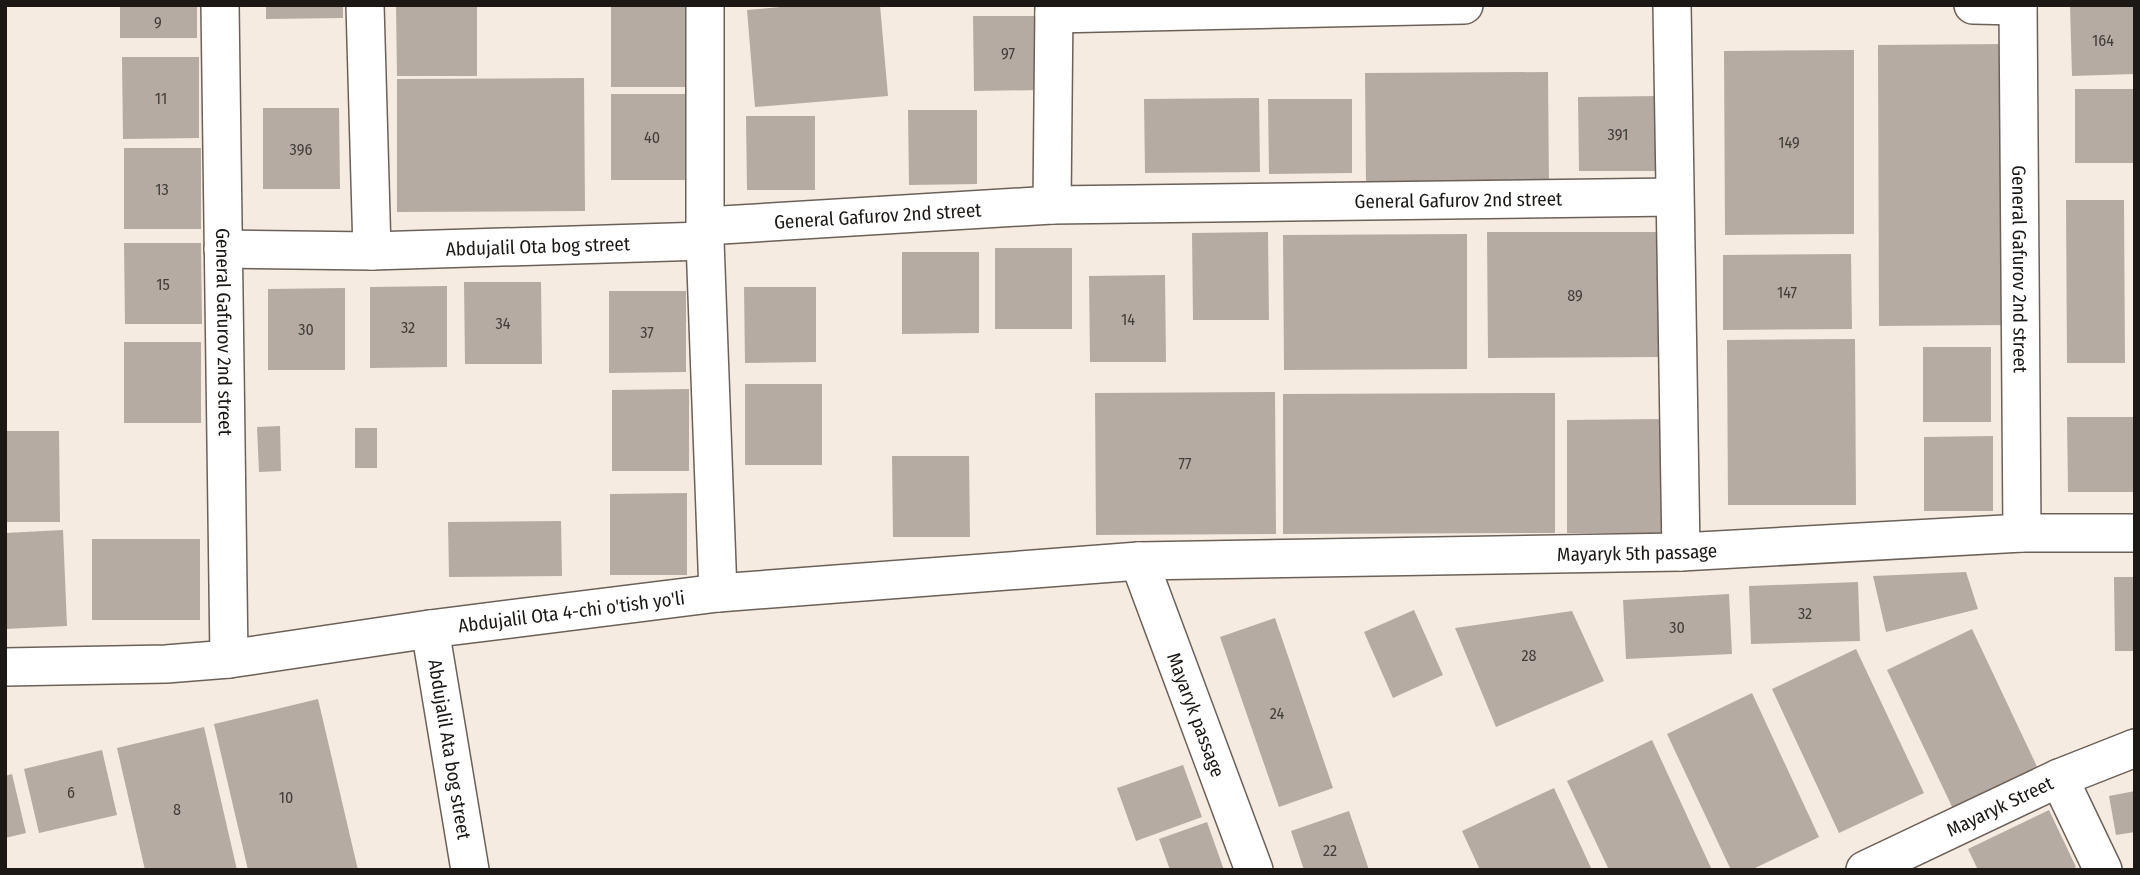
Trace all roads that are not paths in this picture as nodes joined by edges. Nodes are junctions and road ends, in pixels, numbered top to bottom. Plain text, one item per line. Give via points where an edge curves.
1 (220, 5) edge
2 (365, 5) edge
3 (705, 5) edge
4 (1464, 5) edge
5 (1672, 5) edge
6 (1973, 5) edge
7 (2018, 6) edge
8 (1054, 10) edge
9 (1674, 197) junction
10 (1052, 205) junction
11 (705, 234) junction
12 (223, 249) junction
13 (372, 251) junction
14 (2022, 533) junction
15 (2135, 533) edge
16 (1681, 552) junction
17 (1139, 561) junction
18 (718, 593) junction
19 (430, 629) junction
20 (229, 659) junction
21 (5, 667) edge
22 (2135, 748) edge
23 (2059, 778) junction
24 (470, 870) edge
25 (1254, 870) edge
26 (1865, 870) edge
27 (2103, 870) edge

1 - 12 street, General Gafurov 2nd street
2 - 13 street
3 - 11 street
4 - 8 street
5 - 9 street
6 - 7 street, General Gafurov 2nd street
7 - 14 street, General Gafurov 2nd street
8 - 10 street
9 - 10 street, General Gafurov 2nd street
9 - 16 street
10 - 11 street, General Gafurov 2nd street
11 - 13 street, Abdujalil Ota bog street
11 - 18 street
12 - 13 street, Abdujalil Ota bog street
12 - 20 street, General Gafurov 2nd street
14 - 15 street, Mayaryk 5th passage
14 - 16 street, Mayaryk 5th passage
16 - 17 street, Mayaryk 5th passage
17 - 18 street, Abdujalil Ota 4-chi o'tish yo'li
17 - 25 street, Mаyaryk passage
18 - 19 street, Abdujalil Ota 4-chi o'tish yo'li
19 - 20 street, Abdujalil Ota 4-chi o'tish yo'li
19 - 24 street, Abdujalil Ata bog street
20 - 21 street, Abdujalil Ota 4-chi o'tish yo'li
22 - 23 street, Mayaryk Street
23 - 26 street, Mayaryk Street
23 - 27 street

